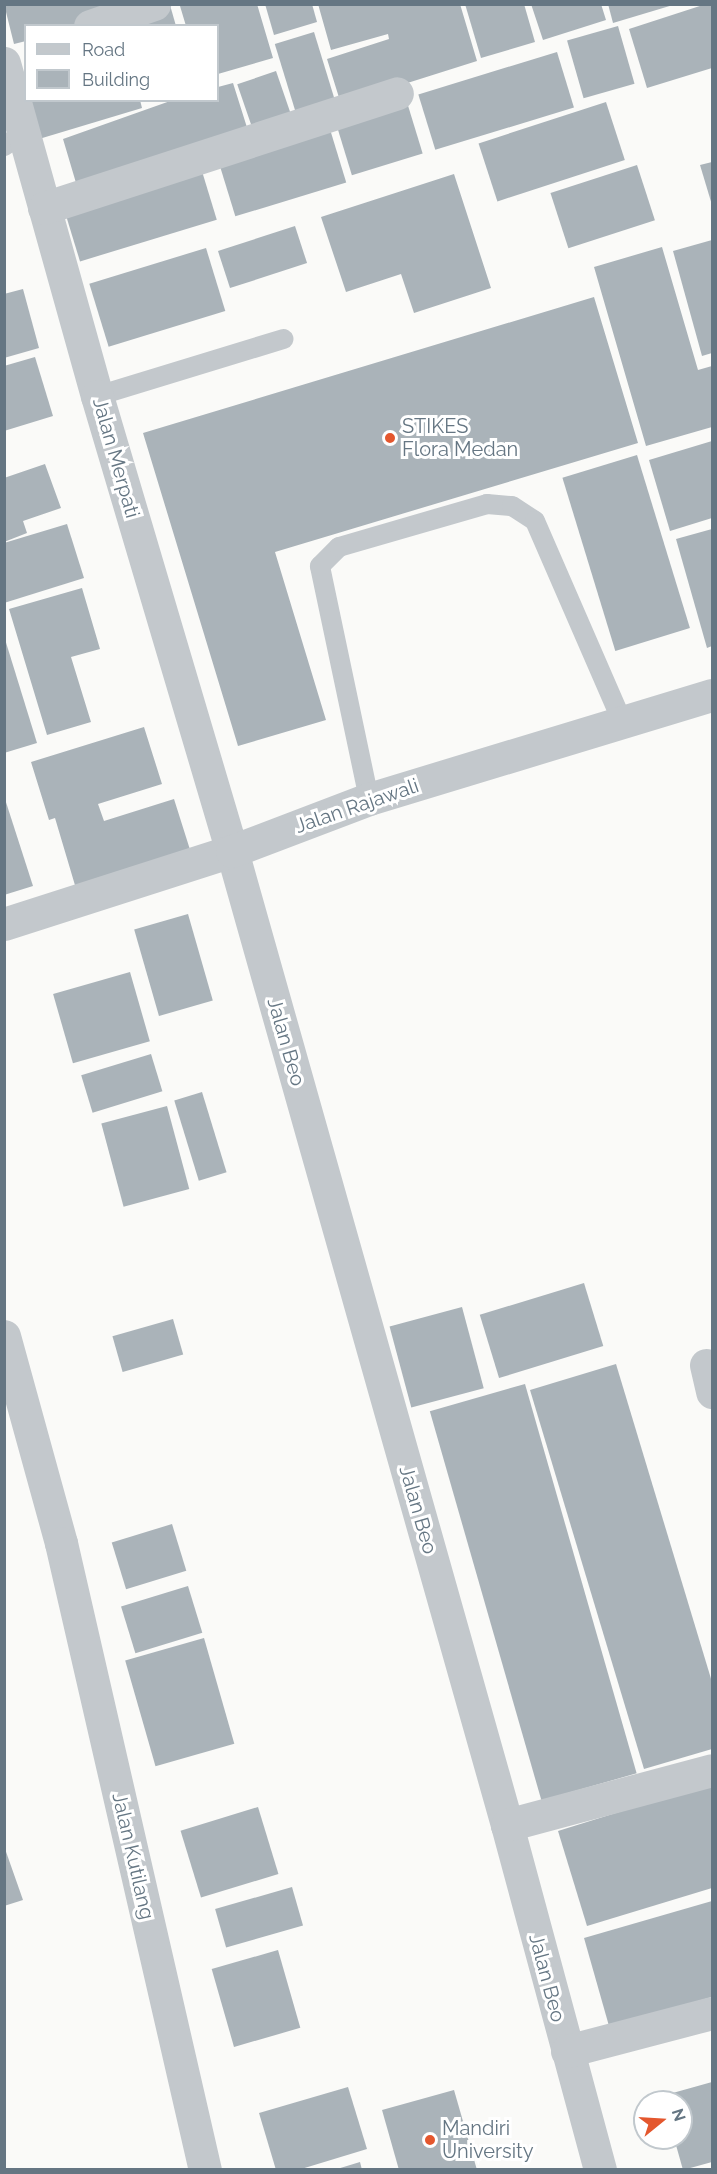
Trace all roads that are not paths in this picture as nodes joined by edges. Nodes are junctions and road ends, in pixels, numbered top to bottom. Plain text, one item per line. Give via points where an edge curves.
1 (154, 4) edge
2 (96, 24) edge
3 (24, 48) edge
4 (4, 54) edge
5 (4, 63) edge
6 (397, 93) dead end
7 (14, 139) edge
8 (44, 208) junction
9 (284, 339) dead end
10 (97, 396) junction
11 (712, 695) edge
12 (622, 721) junction
13 (369, 799) junction
14 (232, 851) junction
15 (4, 924) edge
16 (4, 1336) edge
17 (712, 1770) edge
18 (507, 1825) junction
19 (712, 2013) edge
20 (567, 2051) junction
21 (205, 2169) edge
22 (600, 2169) edge

1 - 2 street
3 - 4 street
5 - 7 street, Jalan Merpati
6 - 8 street
7 - 8 street, Jalan Merpati
8 - 10 street, Jalan Merpati
9 - 10 lane
10 - 14 street, Jalan Merpati
11 - 12 street, Jalan Rajawali
12 - 13 street, Jalan Rajawali
12 - 13 lane via 535,521 512,506 487,504 339,547 320,566
13 - 14 street, Jalan Rajawali
14 - 15 street, Jalan Rajawali
14 - 18 street, Jalan Beo
16 - 21 street, Jalan Kutilang via 61,1543
17 - 18 street
18 - 20 street, Jalan Beo
19 - 20 street
20 - 22 street, Jalan Beo

